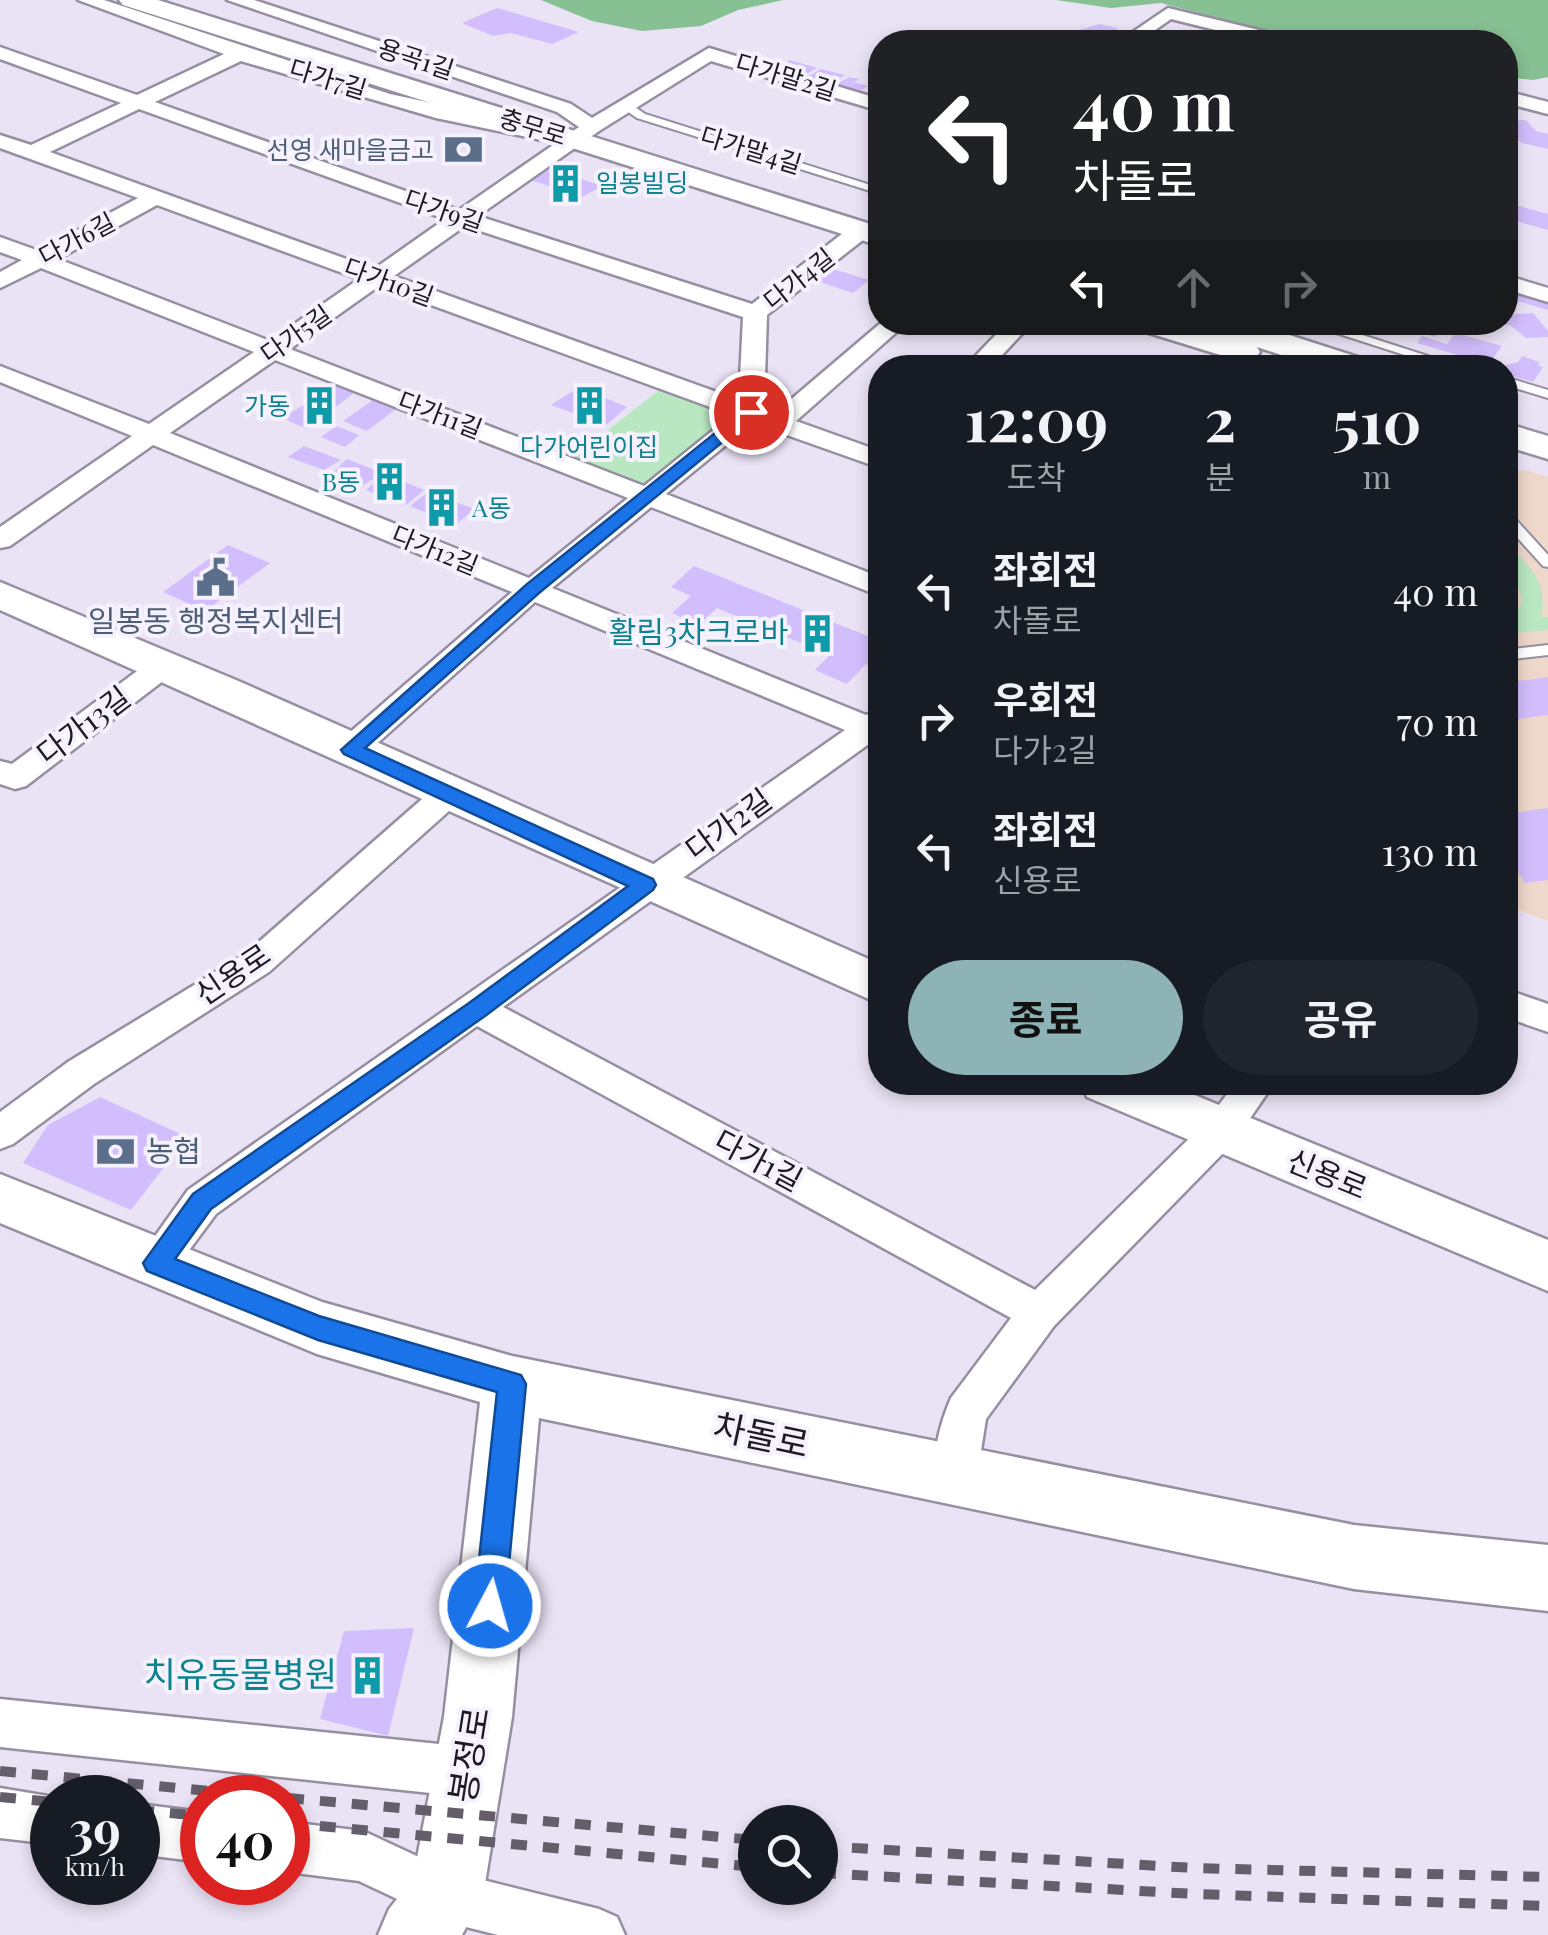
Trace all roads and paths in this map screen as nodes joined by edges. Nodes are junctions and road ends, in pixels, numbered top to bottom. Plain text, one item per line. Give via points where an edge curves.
1 (87, 0) edge
2 (132, 0) edge
3 (236, 0) edge
4 (189, 9) edge
5 (152, 24) junction
6 (1144, 30) edge
7 (1237, 30) edge
8 (0, 54) edge
9 (242, 54) junction
10 (171, 68) junction
11 (1518, 100) edge
12 (868, 101) edge
13 (134, 103) junction
14 (625, 105) junction
15 (1548, 108) edge
16 (583, 134) junction
17 (0, 141) edge
18 (31, 153) junction
19 (868, 186) edge
20 (155, 198) junction
21 (462, 218) junction
22 (868, 226) edge
23 (868, 232) edge
24 (0, 244) edge
25 (39, 259) junction
26 (376, 278) junction
27 (0, 280) edge
28 (1518, 286) edge
29 (1548, 295) edge
30 (755, 312) junction
31 (882, 335) edge
32 (1010, 335) edge
33 (1189, 335) edge
34 (1259, 335) edge
35 (1351, 335) edge
36 (272, 350) junction
37 (993, 355) edge
38 (1251, 355) edge
39 (1319, 355) edge
40 (1416, 355) edge
41 (0, 374) edge
42 (1518, 385) edge
43 (1548, 394) edge
44 (751, 412) junction
45 (1518, 417) edge
46 (779, 422) junction
47 (1548, 426) edge
48 (151, 435) junction
49 (1518, 438) edge
50 (1548, 448) edge
51 (868, 455) edge
52 (649, 496) junction
53 (1518, 530) edge
54 (0, 540) edge
55 (1548, 563) edge
56 (868, 582) edge
57 (533, 589) junction
58 (0, 595) edge
59 (1548, 650) edge
60 (1518, 653) edge
61 (166, 664) junction
62 (868, 721) edge
63 (868, 731) edge
64 (351, 750) junction
65 (0, 772) edge
66 (448, 794) junction
67 (645, 885) junction
68 (868, 981) edge
69 (1518, 1008) edge
70 (477, 1010) junction
71 (1548, 1018) edge
72 (1136, 1095) edge
73 (1247, 1095) edge
74 (1220, 1132) junction
75 (0, 1133) edge
76 (0, 1198) edge
77 (156, 1263) junction
78 (1548, 1266) edge
79 (1039, 1313) junction
80 (512, 1384) junction
81 (955, 1476) junction
82 (1548, 1578) edge
83 (0, 1722) edge
84 (468, 1772) junction
85 (0, 1813) edge
86 (30, 1816) edge
87 (310, 1850) edge
88 (430, 1915) edge
89 (595, 1935) edge

1 - 5 street, 다가7길
2 - 4 street, 충무로
3 - 16 street, 용곡1길 via 564,108
4 - 16 street, 충무로
5 - 9 street, 다가7길
5 - 10 street
6 - 7 street via 1168,13
8 - 13 street, 다가9길
9 - 10 street
9 - 16 street, 다가7길 via 483,126
10 - 13 street
11 - 15 street
12 - 14 street, 다가말2길 via 709,54
13 - 18 street
13 - 21 street, 다가9길
14 - 16 street, 다가말2길
14 - 19 lane, 다가말4길 via 641,116
16 - 21 street, 다가5길
16 - 22 street, 충무로
17 - 18 street, 다가10길
18 - 20 street, 다가10길
20 - 25 street, 다가6길
20 - 26 street, 다가10길
21 - 26 street, 다가5길
21 - 30 street, 다가9길
23 - 30 street, 다가4길
24 - 25 street, 다가11길
25 - 27 street, 다가6길
25 - 36 street, 다가11길
26 - 36 street, 다가5길
26 - 44 street, 다가10길
28 - 29 street
30 - 44 street, 다가4길
31 - 46 street
32 - 37 street
33 - 38 street
34 - 39 street
35 - 40 lane
36 - 48 street, 다가5길
36 - 52 street, 다가11길
41 - 48 street, 다가12길
42 - 43 lane
44 - 46 street, 다가10길
44 - 52 street
45 - 47 street
46 - 51 street, 다가10길
48 - 54 street, 다가5길
48 - 57 street, 다가12길
49 - 50 street
52 - 56 street, 다가11길
52 - 57 street
53 - 55 lane
57 - 62 street, 다가12길
57 - 64 street
58 - 61 street
59 - 60 lane
61 - 64 street
61 - 65 street, 다가13길 via 15,778
63 - 67 street, 다가2길
64 - 66 street
66 - 67 street
66 - 75 street, 신용로 via 257,962 81,1073
67 - 68 street
67 - 70 street, 다가2길
69 - 71 street
70 - 77 street, 다가2길 via 202,1202
70 - 79 street, 다가1길
72 - 74 street, 신용로
73 - 74 street
74 - 78 street, 신용로
74 - 79 street
76 - 77 street, 차돌로
77 - 80 street, 차돌로 via 318,1328
79 - 81 street via 966,1412
80 - 81 street, 차돌로
80 - 84 street, 봉정로
81 - 82 street, 차돌로 via 1354,1558
83 - 84 street
84 - 88 street, 봉정로
85 - 86 street
87 - 88 street via 363,1856
88 - 89 street

